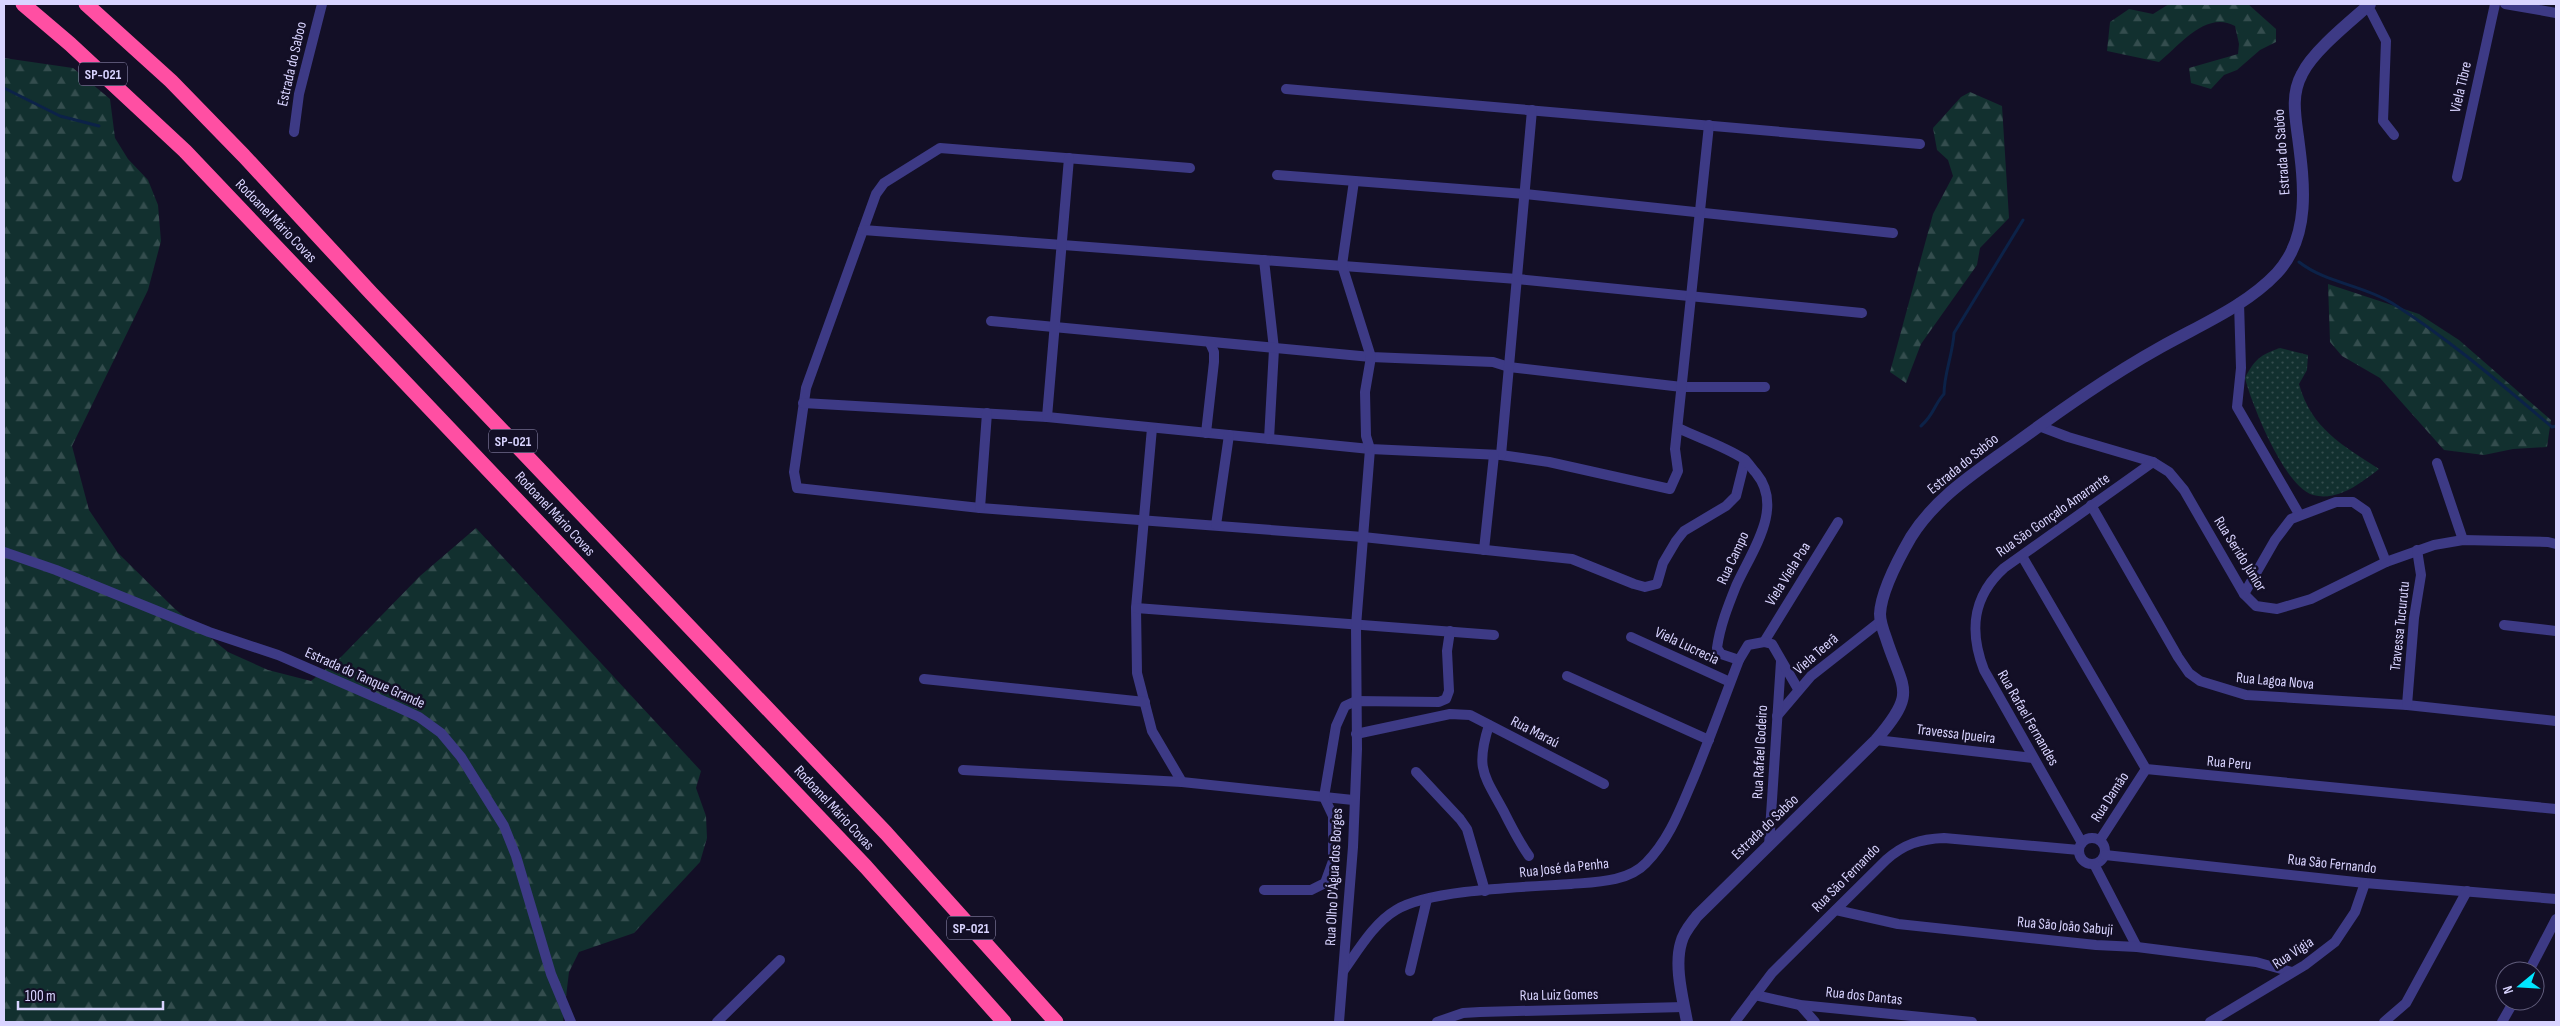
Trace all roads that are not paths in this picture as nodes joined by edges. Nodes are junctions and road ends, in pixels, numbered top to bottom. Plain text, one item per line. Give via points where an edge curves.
1 (23, 4) edge
2 (86, 4) edge
3 (322, 4) edge
4 (2368, 4) edge
5 (2495, 4) edge
6 (2505, 4) edge
7 (2556, 13) edge
8 (1286, 89) dead end
9 (1532, 110) junction
10 (1709, 125) junction
11 (294, 132) dead end
12 (2394, 135) dead end
13 (1920, 144) dead end
14 (1069, 158) junction
15 (1190, 168) dead end
16 (1277, 175) dead end
17 (2457, 177) dead end
18 (1354, 181) junction
19 (1525, 194) junction
20 (1700, 211) junction
21 (863, 230) junction
22 (1893, 233) dead end
23 (1062, 245) junction
24 (1264, 260) junction
25 (1342, 265) junction
26 (1517, 279) junction
27 (1692, 296) junction
28 (2239, 303) junction
29 (1862, 313) dead end
30 (991, 321) dead end
31 (1055, 328) junction
32 (1210, 343) junction
33 (1274, 349) junction
34 (1371, 358) junction
35 (1509, 366) junction
36 (1682, 387) junction
37 (1764, 388) dead end
38 (803, 403) junction
39 (987, 413) junction
40 (1047, 417) junction
41 (2039, 426) junction
42 (1152, 428) junction
43 (1678, 428) junction
44 (1206, 433) junction
45 (1229, 435) junction
46 (1269, 439) junction
47 (1370, 449) junction
48 (1498, 455) junction
49 (1745, 460) junction
50 (2153, 462) junction
51 (2436, 463) dead end
52 (2091, 505) junction
53 (980, 508) junction
54 (2299, 514) junction
55 (1145, 520) junction
56 (1838, 522) dead end
57 (1216, 525) junction
58 (1363, 537) junction
59 (2463, 540) junction
60 (2556, 544) edge
61 (1484, 550) junction
62 (2417, 550) junction
63 (4, 552) edge
64 (2022, 556) junction
65 (2386, 562) junction
66 (2244, 594) junction
67 (1980, 601) joint
68 (1136, 608) junction
69 (1881, 622) junction
70 (2504, 625) dead end
71 (1356, 626) junction
72 (1450, 631) junction
73 (2556, 631) edge
74 (1494, 635) dead end
75 (1631, 636) dead end
76 (1764, 642) junction
77 (1739, 660) junction
78 (1781, 661) junction
79 (1567, 676) dead end
80 (924, 679) dead end
81 (1730, 682) junction
82 (1798, 690) junction
83 (1356, 701) junction
84 (1145, 702) junction
85 (2407, 705) junction
86 (1776, 716) junction
87 (2556, 721) edge
88 (1489, 725) junction
89 (1356, 734) junction
90 (1709, 740) junction
91 (1876, 740) junction
92 (2033, 758) junction
93 (2146, 769) junction
94 (963, 770) dead end
95 (1416, 772) dead end
96 (1182, 782) junction
97 (1604, 784) dead end
98 (1324, 797) junction
99 (1353, 800) junction
100 (2556, 809) edge
101 (2100, 840) junction
102 (1769, 846) junction
103 (2081, 846) junction
104 (2105, 855) junction
105 (1529, 856) dead end
106 (2094, 864) junction
107 (2365, 883) junction
108 (1264, 890) dead end
109 (2467, 890) junction
110 (1485, 891) junction
111 (1428, 899) junction
112 (2556, 899) edge
113 (1836, 910) junction
114 (2556, 919) edge
115 (2137, 947) junction
116 (780, 960) dead end
117 (2534, 961) edge
118 (1344, 971) junction
119 (1410, 971) dead end
120 (2292, 972) junction
121 (1755, 995) junction
122 (1800, 1005) junction
123 (1684, 1007) junction
124 (2508, 1011) edge
125 (571, 1022) edge
126 (718, 1022) edge
127 (1004, 1022) edge
128 (1056, 1022) edge
129 (1339, 1022) edge
130 (1437, 1022) edge
131 (1687, 1022) edge
132 (1735, 1022) edge
133 (1814, 1022) edge
134 (1972, 1022) edge
135 (2210, 1022) edge
136 (2384, 1022) edge
137 (2502, 1022) edge

1 - 127 highway, Rodoanel Mário Covas / SP-021 via 136,104 206,172 866,867
2 - 128 highway, Rodoanel Mário Covas / SP-021 via 139,51 244,156 886,833
3 - 11 street, Estrada do Saboo via 299,94
4 - 12 street via 2386,42 2383,121
4 - 28 street, Estrada do Sabôo via 2312,58 2302,72 2294,108 2303,181 2302,215 2296,241 2276,274
5 - 17 street, Viela Tibre
6 - 7 street
8 - 9 street
9 - 10 street
9 - 19 street
10 - 13 street
10 - 20 street
14 - 15 street
14 - 21 street via 940,148 884,183 876,194
14 - 23 street
16 - 18 street
18 - 19 street
18 - 25 street
19 - 20 street
19 - 26 street
20 - 22 street
20 - 27 street
21 - 23 street
21 - 38 street
23 - 24 street
23 - 31 street
24 - 25 street
24 - 33 street
25 - 26 street
25 - 34 street
26 - 27 street
26 - 35 street
27 - 29 street
27 - 36 street
28 - 41 street, Estrada do Sabôo via 2125,367
28 - 54 street via 2241,368 2237,407
30 - 31 street
31 - 32 street
31 - 40 street
32 - 33 street
32 - 44 street via 1214,362
33 - 34 street
33 - 46 street
34 - 35 street via 1493,362
34 - 47 street, Rua Olho D'Água dos Borges via 1365,392 1366,436
35 - 36 street
35 - 48 street
36 - 37 street
36 - 43 street
38 - 39 street
38 - 53 street via 794,472 797,488
39 - 40 street
39 - 53 street
40 - 42 street
41 - 50 street, Rua Serido Júnior
41 - 69 street, Estrada do Sabôo via 1962,482 1926,516 1886,588
42 - 44 street
42 - 55 street
43 - 48 street via 1675,450 1678,471 1670,489 1549,462
43 - 49 street
44 - 45 street
45 - 46 street
45 - 57 street
46 - 47 street
47 - 48 street
47 - 58 street, Rua Olho D'Água dos Borges
48 - 61 street
49 - 61 street via 1732,502 1684,531 1667,553 1657,584 1651,587 1634,584 1572,558
49 - 77 street, Rua Campo via 1761,479 1768,501 1763,528 1728,605 1718,641 1717,648 1721,654
50 - 52 street, Rua São Gonçalo Amarante
50 - 66 street, Rua Serido Júnior via 2178,480
51 - 59 street
52 - 64 street, Rua São Gonçalo Amarante
52 - 85 street, Rua Lagoa Nova via 2178,656 2200,682 2246,695
53 - 55 street
54 - 65 street via 2336,502 2359,504 2370,520
54 - 66 street via 2285,525
55 - 57 street
55 - 68 street
56 - 76 street, Viela Viela Poa
57 - 58 street
58 - 61 street
58 - 71 street, Rua Olho D'Água dos Borges
59 - 60 street, Rua Serido Júnior
59 - 62 street, Rua Serido Júnior
62 - 65 street, Rua Serido Júnior
62 - 85 street, Travessa Tucurutu via 2420,575
63 - 125 street, Estrada do Tanque Grande via 209,632 278,655 419,717 441,733 461,757 504,826 551,974
64 - 67 street, Rua São Gonçalo Amarante via 1993,578
64 - 93 street
65 - 66 street, Rua Serido Júnior via 2294,605 2266,609 2256,606
67 - 92 street, Rua Rafael Fernandes via 1974,635 1976,650
68 - 71 street
68 - 84 street via 1138,673
69 - 82 street, Viela Teerã via 1830,660
69 - 91 street, Estrada do Sabôo via 1904,693 1896,714
70 - 73 street
71 - 72 street
71 - 83 street, Rua Olho D'Água dos Borges
72 - 74 street
72 - 83 street via 1446,651 1446,699 1439,702
75 - 81 street, Viela Lucrecia
76 - 77 street, Rua José da Penha via 1748,645
76 - 78 street via 1776,650
77 - 81 street, Rua José da Penha
78 - 82 street
78 - 86 street, Rua Rafael Godeiro
79 - 90 street
80 - 84 street
81 - 90 street, Rua José da Penha
82 - 86 street, Viela Teerã
83 - 89 street, Rua Olho D'Água dos Borges
83 - 98 street via 1345,706 1336,726
84 - 96 street via 1152,731
85 - 87 street, Rua Lagoa Nova
86 - 102 street, Rua Rafael Godeiro
88 - 89 street, Rua Maraú via 1470,715 1450,714
88 - 97 street, Rua Maraú
88 - 105 street via 1481,756 1485,780
89 - 99 street, Rua Olho D'Água dos Borges
90 - 110 street, Rua José da Penha via 1679,814 1645,864 1624,876 1604,881
91 - 92 street, Travessa Ipueira
91 - 102 street, Estrada do Sabôo
92 - 103 street, Rua Rafael Fernandes
93 - 100 street, Rua Peru
93 - 101 street, Rua Damão
94 - 96 street
95 - 110 street via 1467,829
96 - 98 street
98 - 99 street
98 - 108 street via 1334,816 1332,861 1325,883 1311,890
99 - 118 street, Rua Olho D'Água dos Borges
101 - 103 street via 2089,838
101 - 104 street
102 - 123 street, Estrada do Sabôo via 1696,916 1687,929 1680,943 1679,958
103 - 106 street via 2083,860
103 - 113 street, Rua São Fernando via 1922,839 1897,850
104 - 106 street
104 - 107 street, Rua São Fernando
106 - 115 street
107 - 109 street, Rua São Fernando
107 - 120 street, Rua Vigia via 2355,912 2335,942
109 - 112 street, Rua São Fernando
109 - 136 street via 2406,1003
110 - 111 street, Rua José da Penha
111 - 118 street, Rua José da Penha via 1396,909 1381,921
111 - 119 street
113 - 115 street, Rua São João Sabuji via 1898,924 2096,946
113 - 121 street, Rua São Fernando via 1772,973
114 - 117 street
115 - 120 street, Rua São João Sabuji via 2256,962
116 - 126 street
118 - 129 street, Rua Olho D'Água dos Borges
120 - 135 street, Rua Vigia
121 - 122 street, Rua dos Dantas
121 - 132 street, Rua São Fernando
122 - 133 street
122 - 134 street, Rua dos Dantas
123 - 130 street, Rua Luiz Gomes via 1480,1012 1450,1016
123 - 131 street, Estrada do Sabôo
124 - 137 street

